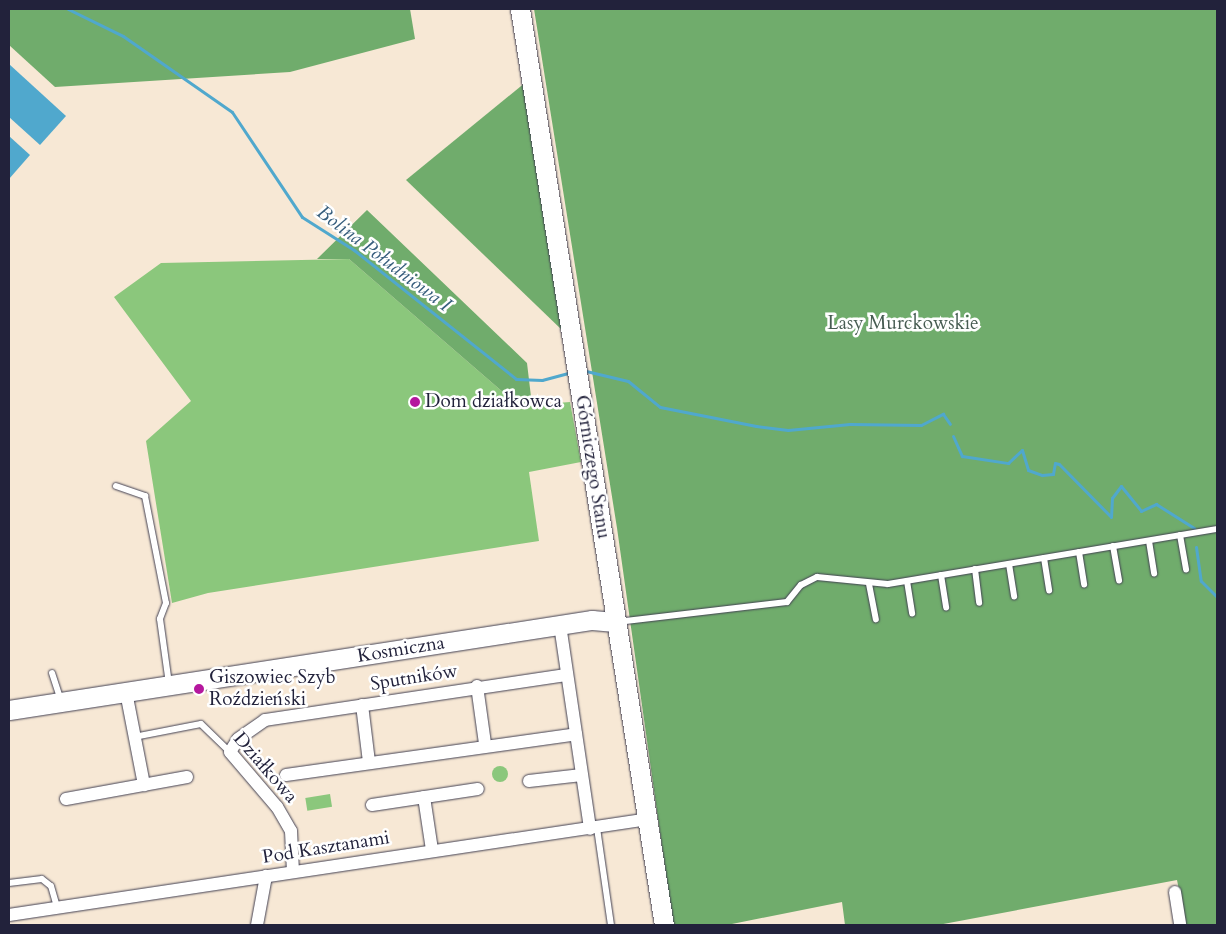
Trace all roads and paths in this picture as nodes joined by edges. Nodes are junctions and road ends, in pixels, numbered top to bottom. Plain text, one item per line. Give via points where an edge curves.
1 (520, 9) edge
2 (116, 486) dead end
3 (1217, 529) edge
4 (1180, 535) junction
5 (1149, 540) junction
6 (1114, 546) junction
7 (1079, 552) junction
8 (1044, 558) junction
9 (1009, 564) junction
10 (975, 570) junction
11 (1186, 570) dead end
12 (1154, 574) dead end
13 (940, 575) junction
14 (1119, 580) dead end
15 (907, 581) junction
16 (869, 584) junction
17 (1084, 585) dead end
18 (1048, 591) dead end
19 (1014, 597) dead end
20 (979, 602) dead end
21 (946, 608) dead end
22 (912, 614) dead end
23 (876, 620) dead end
24 (615, 622) junction
25 (560, 625) junction
26 (52, 673) dead end
27 (568, 675) junction
28 (170, 685) junction
29 (477, 686) junction
30 (126, 692) junction
31 (61, 702) junction
32 (362, 705) junction
33 (9, 710) edge
34 (576, 734) junction
35 (134, 737) junction
36 (485, 744) junction
37 (230, 752) junction
38 (369, 762) junction
39 (286, 775) dead end
40 (582, 775) junction
41 (187, 777) dead end
42 (529, 781) dead end
43 (144, 785) junction
44 (478, 789) dead end
45 (424, 796) junction
46 (66, 799) dead end
47 (372, 806) dead end
48 (648, 819) junction
49 (594, 828) junction
50 (432, 850) junction
51 (294, 872) junction
52 (266, 876) junction
53 (9, 883) edge
54 (1175, 892) dead end
55 (57, 907) junction
56 (9, 915) edge
57 (258, 925) edge
58 (611, 925) edge
59 (664, 925) edge
60 (1180, 925) edge

1 - 24 street, Górniczego Stanu
2 - 28 lane via 146,496 166,603 160,619
3 - 4 lane
4 - 5 lane
4 - 11 lane
5 - 6 lane
5 - 12 lane
6 - 7 lane
6 - 14 lane
7 - 8 lane
7 - 17 lane
8 - 9 lane
8 - 18 lane
9 - 10 lane
9 - 19 lane
10 - 13 lane
10 - 20 lane
13 - 15 lane
13 - 21 lane
15 - 16 lane
15 - 22 lane
16 - 23 lane
16 - 24 lane via 817,577 801,584 787,602
24 - 25 street, Kosmiczna via 606,618
24 - 48 street, Górniczego Stanu via 620,630
25 - 27 street
25 - 28 street, Kosmiczna
26 - 31 lane
27 - 29 street, Sputników
27 - 34 street
28 - 30 street, Kosmiczna
29 - 32 street, Sputników
29 - 36 street
30 - 31 street, Kosmiczna
30 - 35 street
31 - 33 street, Kosmiczna
32 - 37 street, Sputników via 265,720 238,739
32 - 38 street
34 - 36 street
34 - 40 street
35 - 37 lane, Działkowa via 200,724
35 - 43 street
36 - 38 street
37 - 51 street, Działkowa via 287,822
38 - 39 street
40 - 42 street
40 - 49 street
41 - 43 street
43 - 46 street
44 - 45 street
45 - 47 street
45 - 50 street
48 - 49 street, Pod Kasztanami
48 - 59 street, Górniczego Stanu
49 - 50 street, Pod Kasztanami
49 - 58 lane
50 - 51 street, Pod Kasztanami
51 - 52 street, Pod Kasztanami
52 - 55 street, Pod Kasztanami
52 - 57 street
53 - 55 lane via 42,878 51,886
54 - 60 street
55 - 56 street, Pod Kasztanami

